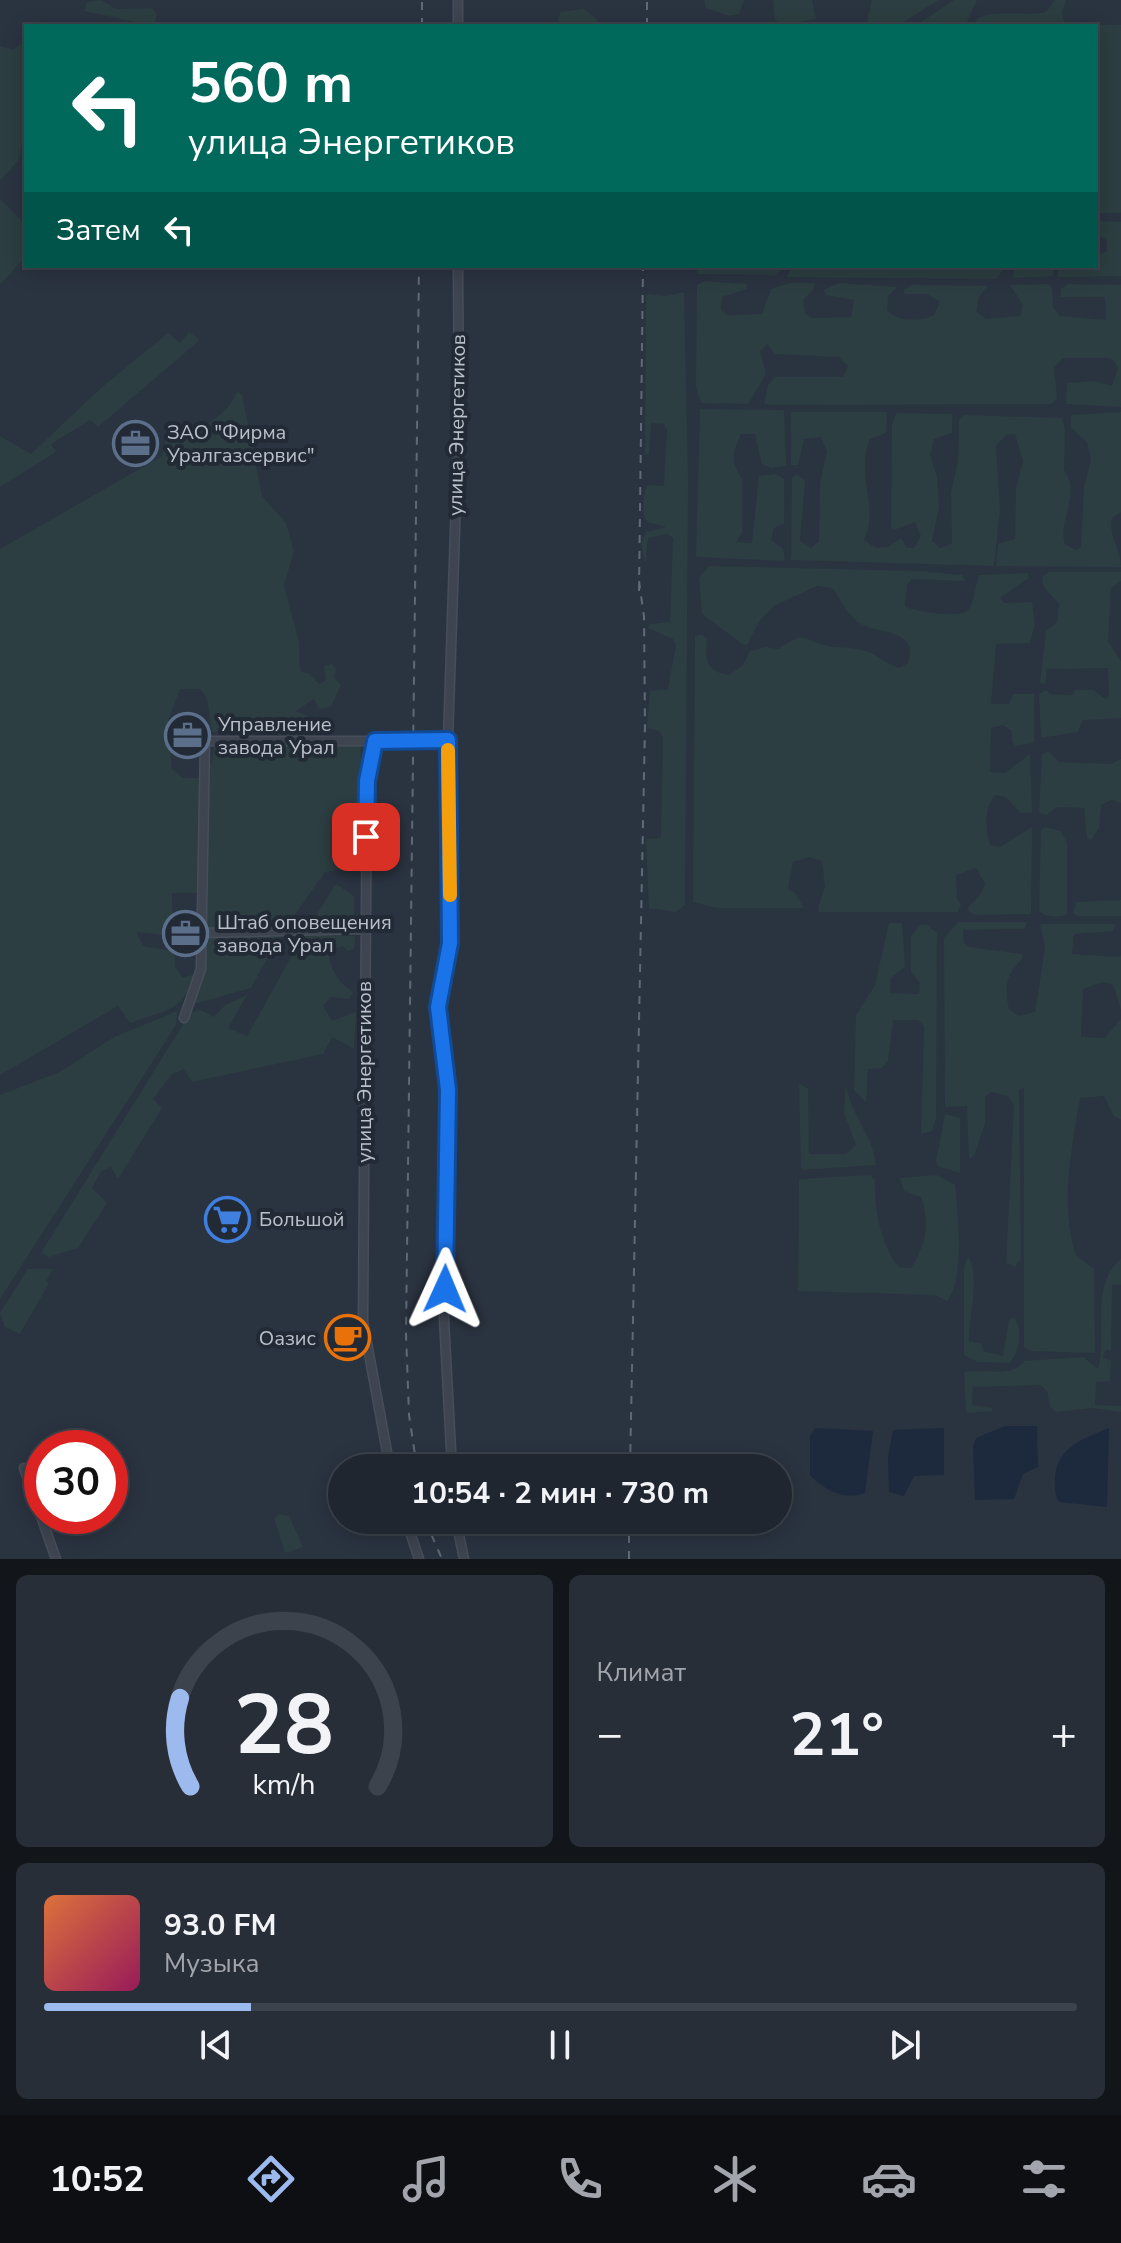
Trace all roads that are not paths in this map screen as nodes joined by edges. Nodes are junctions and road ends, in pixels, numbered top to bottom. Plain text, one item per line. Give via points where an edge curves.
1 (458, 0) edge
2 (458, 24) edge
3 (458, 268) edge
4 (448, 740) junction
5 (375, 741) junction
6 (365, 929) junction
7 (203, 933) junction
8 (184, 1018) dead end
9 (387, 1454) edge
10 (451, 1454) edge
11 (47, 1534) edge
12 (411, 1534) edge
13 (459, 1534) edge
14 (56, 1559) edge
15 (419, 1559) edge
16 (464, 1559) edge

1 - 2 street
3 - 4 street, улица Энергетиков
4 - 5 street
4 - 10 street, улица Энергетиков via 450,943 438,1007 448,1090 444,1319
5 - 6 street, улица Энергетиков via 367,781
5 - 7 street via 205,741
6 - 7 street
6 - 9 street, улица Энергетиков via 363,1321
7 - 8 street via 201,969
11 - 14 street
12 - 15 street
13 - 16 street

